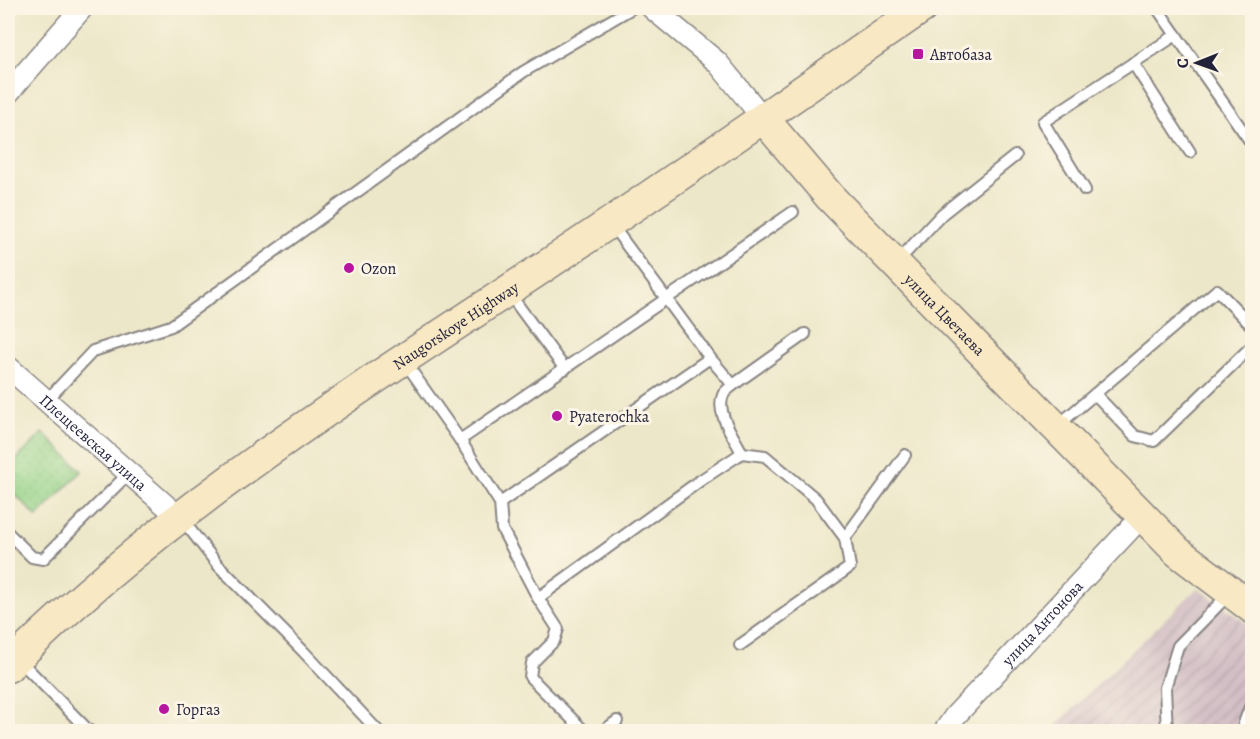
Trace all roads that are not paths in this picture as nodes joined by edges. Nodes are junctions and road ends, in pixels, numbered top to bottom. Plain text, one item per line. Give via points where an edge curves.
1 (82, 8) edge
2 (632, 8) edge
3 (652, 8) edge
4 (922, 8) edge
5 (1157, 8) edge
6 (1176, 35) junction
7 (1132, 63) junction
8 (8, 93) edge
9 (763, 118) junction
10 (1252, 144) edge
11 (1190, 152) dead end
12 (1015, 156) dead end
13 (1085, 190) dead end
14 (793, 212) dead end
15 (610, 224) junction
16 (896, 264) junction
17 (508, 291) junction
18 (667, 300) junction
19 (1252, 326) edge
20 (805, 334) dead end
21 (1252, 346) edge
22 (710, 358) junction
23 (403, 360) junction
24 (8, 367) edge
25 (565, 369) junction
26 (733, 385) junction
27 (1095, 394) junction
28 (46, 400) junction
29 (1056, 427) junction
30 (460, 440) junction
31 (742, 453) junction
32 (905, 454) dead end
33 (129, 473) junction
34 (500, 503) junction
35 (1143, 515) junction
36 (180, 518) junction
37 (8, 533) edge
38 (845, 538) junction
39 (538, 598) junction
40 (1242, 600) edge
41 (740, 645) dead end
42 (12, 662) edge
43 (1252, 702) edge
44 (617, 721) dead end
45 (90, 732) edge
46 (379, 732) edge
47 (585, 732) edge
48 (602, 732) edge
49 (944, 732) edge
50 (1167, 732) edge
51 (1245, 732) edge

1 - 8 street
2 - 28 lane via 523,72 171,326 93,351
3 - 9 street, улица Цветаева via 717,62
4 - 9 main road, Naugorskoye Highway
5 - 6 lane
6 - 7 lane
6 - 10 lane
7 - 11 lane
7 - 13 lane via 1044,122
9 - 15 main road, Naugorskoye Highway
9 - 16 main road, улица Цветаева via 830,197
12 - 16 lane via 942,214
14 - 18 lane
15 - 17 main road, Naugorskoye Highway
15 - 18 lane
16 - 29 main road, улица Цветаева
17 - 23 main road, Naugorskoye Highway
17 - 25 lane
18 - 22 lane
18 - 25 lane
19 - 27 lane via 1217,290
20 - 26 lane
21 - 27 lane via 1154,441 1135,436
22 - 26 lane
22 - 34 lane
23 - 30 lane
23 - 36 main road, Naugorskoye Highway
24 - 28 street, Плещеевская улица
25 - 30 lane
26 - 31 lane via 723,393 721,403 723,416
27 - 29 lane
28 - 33 street, Плещеевская улица
29 - 35 main road, улица Цветаева
30 - 34 lane
31 - 38 lane via 765,456 816,499
31 - 39 lane
32 - 38 lane
33 - 36 street, Плещеевская улица
33 - 37 lane via 43,559 32,557
34 - 39 lane via 502,529
35 - 40 main road, улица Цветаева via 1178,552
35 - 49 street, улица Антонова
36 - 42 main road, Naugorskoye Highway via 86,594
36 - 46 lane via 218,565
38 - 41 lane via 850,567
39 - 47 lane via 558,629 554,641 532,663 530,677
40 - 50 lane via 1178,646 1165,688
42 - 45 lane
43 - 51 lane via 1244,723
44 - 48 lane

